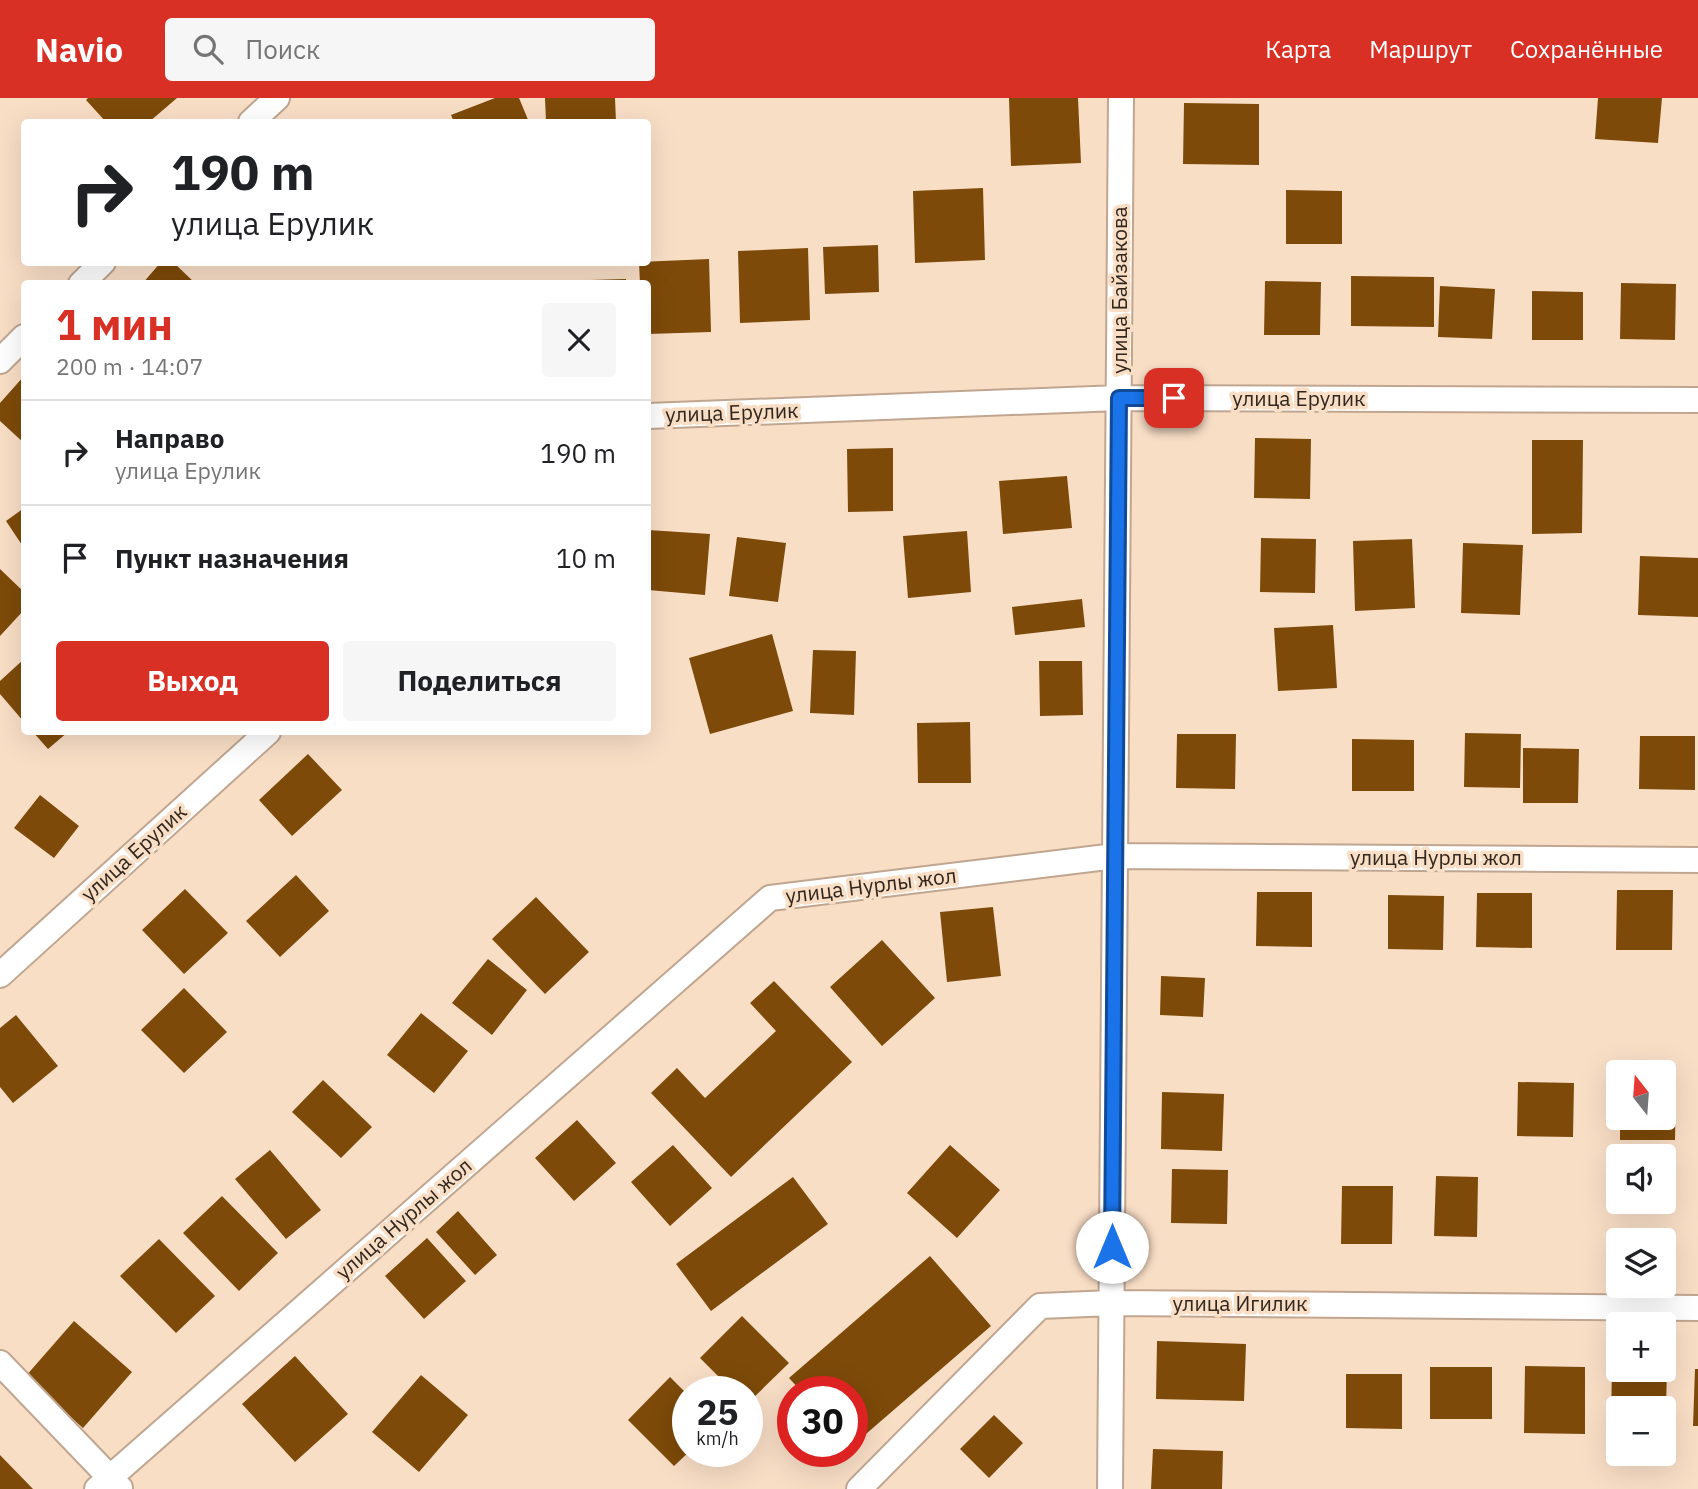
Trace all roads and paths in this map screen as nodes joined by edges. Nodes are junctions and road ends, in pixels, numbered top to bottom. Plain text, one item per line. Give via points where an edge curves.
1 (277, 98) edge
2 (1121, 98) edge
3 (254, 119) edge
4 (99, 266) edge
5 (85, 280) edge
6 (21, 340) edge
7 (0, 361) edge
8 (1119, 398) junction
9 (1698, 400) edge
10 (651, 416) edge
11 (265, 735) edge
12 (1115, 856) junction
13 (1698, 860) edge
14 (0, 975) edge
15 (1112, 1303) junction
16 (1698, 1308) edge
17 (0, 1363) edge
18 (109, 1485) edge
19 (859, 1489) edge
20 (1110, 1489) edge

1 - 3 street
2 - 8 street, улица Байзакова
4 - 5 street
6 - 7 street
8 - 9 street, улица Ерулик
8 - 10 street, улица Ерулик
8 - 12 street, улица Байзакова
11 - 14 street, улица Ерулик
12 - 13 street, улица Нурлы жол
12 - 15 street, улица Байзакова
12 - 18 street, улица Нурлы жол via 770,898
15 - 16 street, улица Игилик
15 - 19 street, улица Игилик via 1040,1306
15 - 20 street, улица Байзакова
17 - 18 street

